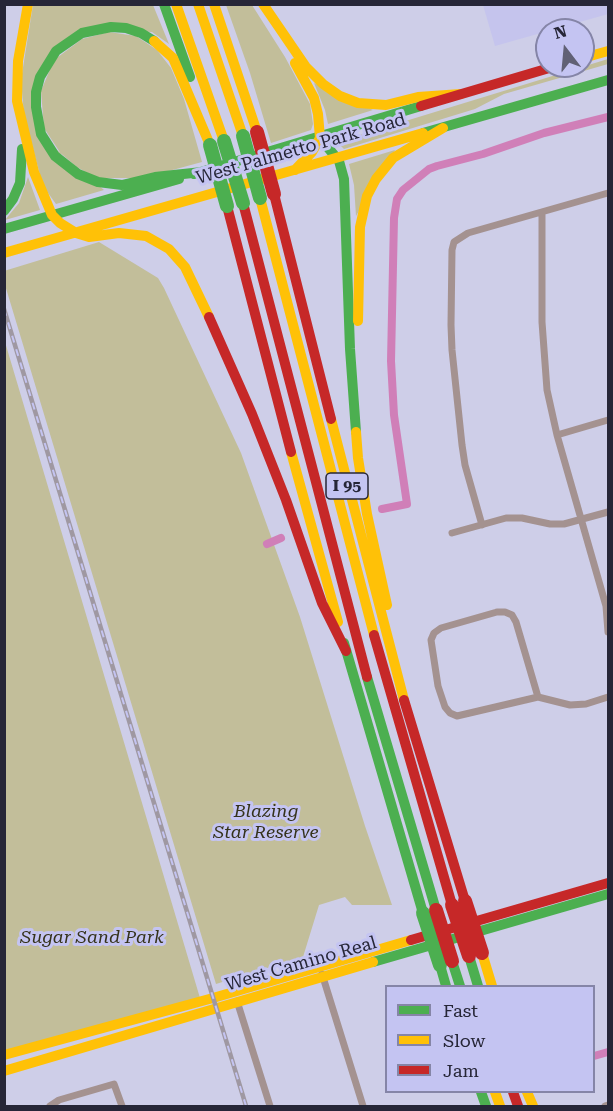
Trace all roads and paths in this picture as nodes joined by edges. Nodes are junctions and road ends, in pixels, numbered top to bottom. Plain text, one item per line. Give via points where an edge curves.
1 (28, 4) edge
2 (164, 4) edge
3 (176, 4) edge
4 (198, 4) edge
5 (214, 4) edge
6 (261, 4) edge
7 (178, 43) junction
8 (535, 72) edge
9 (609, 80) edge
10 (461, 94) junction
11 (20, 116) junction
12 (219, 124) junction
13 (443, 128) junction
14 (249, 134) junction
15 (320, 138) junction
16 (217, 143) junction
17 (337, 158) junction
18 (295, 170) junction
19 (202, 172) junction
20 (609, 193) edge
21 (4, 211) edge
22 (542, 212) junction
23 (52, 215) junction
24 (4, 229) edge
25 (76, 232) junction
26 (4, 253) edge
27 (352, 383) junction
28 (609, 420) edge
29 (557, 435) junction
30 (609, 512) edge
31 (582, 520) junction
32 (482, 525) junction
33 (452, 534) dead end
34 (607, 605) edge
35 (609, 632) edge
36 (346, 651) junction
37 (538, 697) junction
38 (609, 698) edge
39 (427, 776) junction
40 (609, 883) edge
41 (609, 894) edge
42 (459, 903) junction
43 (430, 912) junction
44 (475, 955) junction
45 (446, 963) junction
46 (321, 971) junction
47 (446, 985) edge
48 (459, 985) edge
49 (478, 985) edge
50 (491, 985) edge
51 (237, 1001) junction
52 (4, 1055) edge
53 (4, 1071) edge
54 (50, 1107) edge
55 (122, 1107) edge
56 (270, 1107) edge
57 (363, 1107) edge

1 - 11 main road via 17,73
2 - 7 main road, I 95
3 - 12 main road
4 - 14 main road
5 - 14 main road, I 95 via 230,48
6 - 10 main road via 306,67 340,96 386,105 418,97
6 - 15 main road via 310,90
7 - 12 main road
7 - 16 main road, I 95
8 - 10 main road, West Palmetto Park Road
9 - 13 main road, West Palmetto Park Road
10 - 15 main road, West Palmetto Park Road
11 - 21 main road via 21,175 17,192
11 - 23 main road via 36,181
12 - 16 main road
13 - 17 main road, West Palmetto Park Road
13 - 27 main road via 393,158 364,203 359,237 357,354
14 - 39 main road, I 95, bridge via 274,194 375,595
14 - 42 main road, bridge via 260,198 356,575 408,759
15 - 17 main road
15 - 18 main road
15 - 19 main road, West Palmetto Park Road
16 - 19 main road via 173,58 141,33 118,27 89,31 62,46 43,70 36,99 39,128 51,150 70,170 90,180 122,185
16 - 36 main road, I 95, bridge via 228,206 284,427
16 - 43 main road, bridge via 243,203
17 - 18 main road, West Palmetto Park Road
17 - 27 main road via 345,190
18 - 25 main road, West Palmetto Park Road
19 - 23 main road, West Palmetto Park Road
20 - 22 street
22 - 29 street via 543,347
22 - 32 street via 468,233 457,239 452,250 452,350 465,465
23 - 24 main road, West Palmetto Park Road
23 - 25 main road
25 - 26 main road, West Palmetto Park Road
25 - 36 main road via 88,237 139,234 169,249 185,267 252,414 322,603
27 - 39 main road via 363,495
28 - 29 street
29 - 31 street
30 - 31 street
31 - 32 street via 557,525 514,518
31 - 34 street
32 - 33 street
34 - 35 street
36 - 43 main road, I 95 via 390,804
37 - 37 street via 512,615 497,612 434,633 431,647 438,686 450,713 464,716
37 - 38 street via 578,705
39 - 42 main road, I 95
40 - 46 main road, West Camino Real
41 - 46 main road, West Camino Real
42 - 44 main road, I 95, bridge
43 - 45 main road, I 95, bridge
44 - 49 main road
44 - 50 main road, I 95
45 - 47 main road, I 95
45 - 48 main road
46 - 51 main road, West Camino Real
46 - 52 main road, West Camino Real
46 - 57 street
51 - 53 main road, West Camino Real
51 - 56 street
54 - 55 street via 59,1100 114,1084

